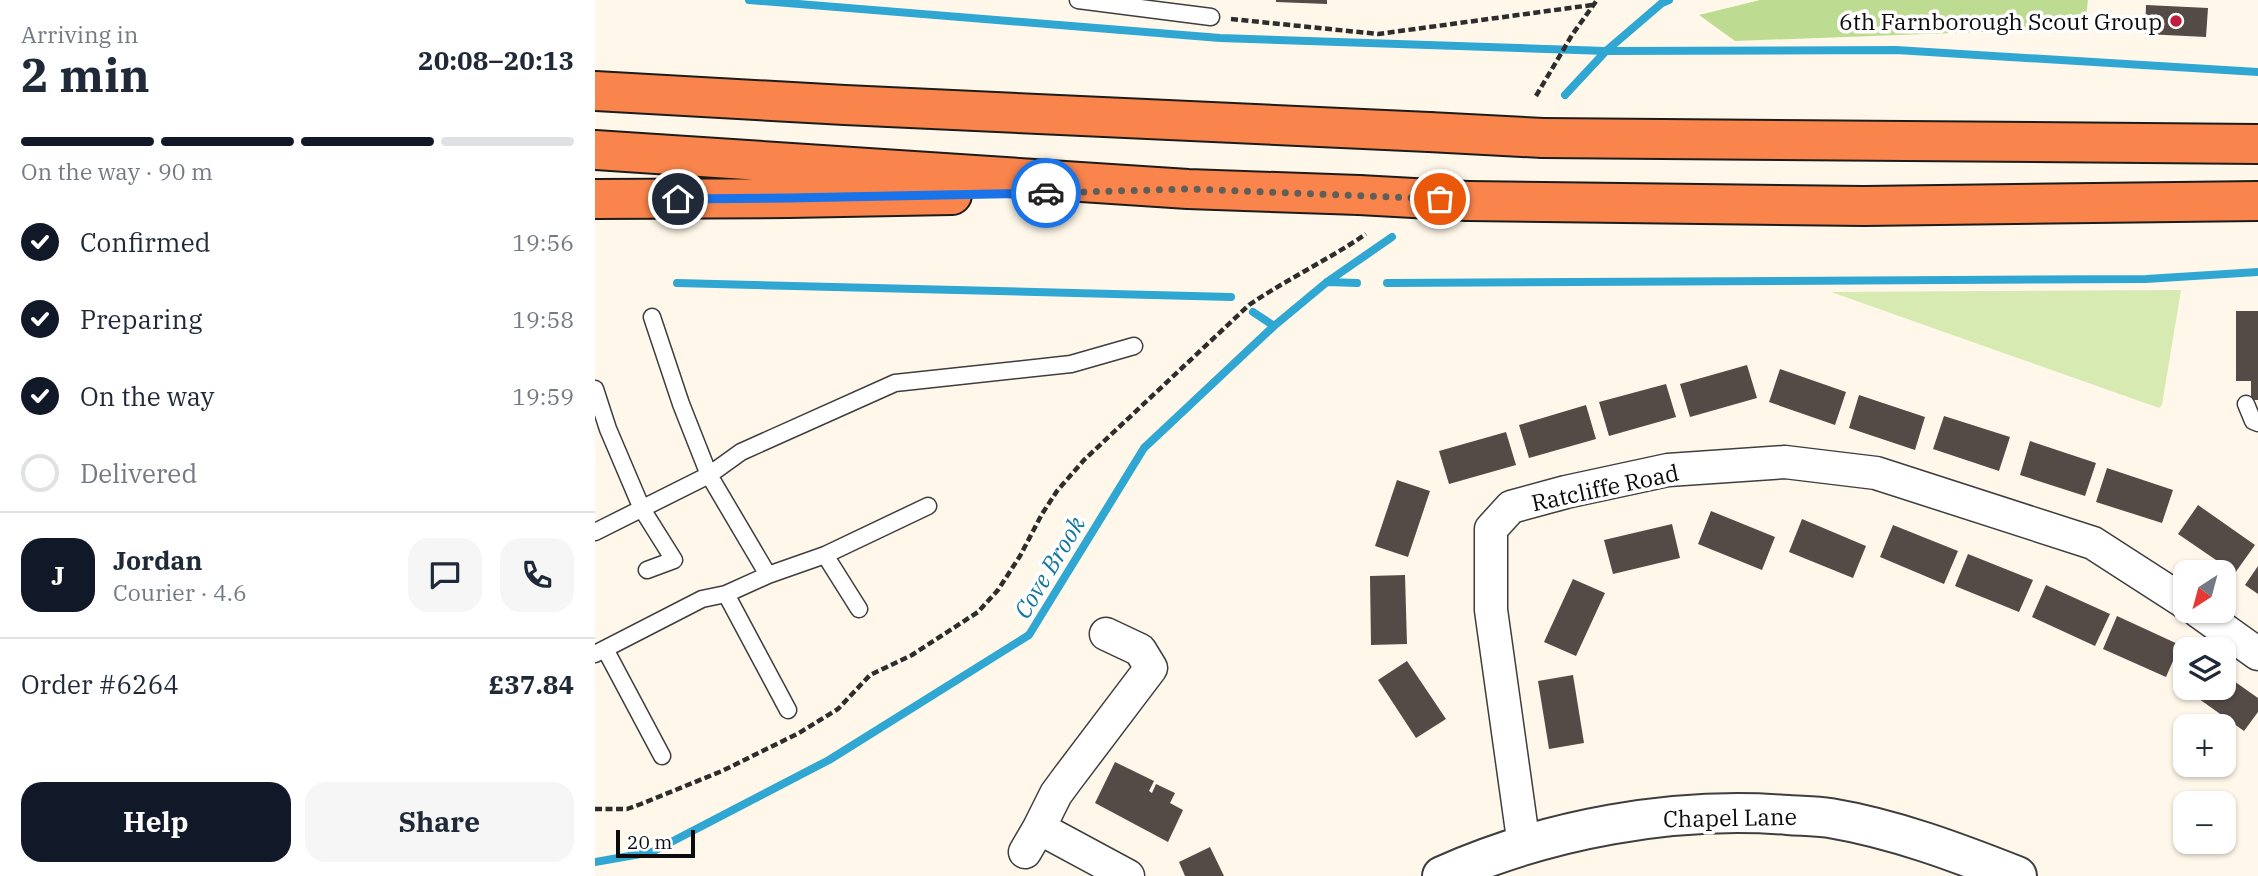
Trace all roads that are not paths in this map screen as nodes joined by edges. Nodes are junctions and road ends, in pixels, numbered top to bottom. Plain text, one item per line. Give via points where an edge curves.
1 (1078, 0) edge
2 (1084, 0) edge
3 (1192, 7) edge
4 (1211, 17) road end
5 (595, 65) edge
6 (595, 91) edge
7 (845, 105) junction
8 (2258, 144) edge
9 (595, 150) edge
10 (1188, 189) junction
11 (595, 199) edge
12 (2258, 201) edge
13 (652, 317) dead end
14 (1134, 346) dead end
15 (595, 389) edge
16 (2246, 404) dead end
17 (2258, 423) edge
18 (709, 475) junction
19 (927, 506) dead end
20 (642, 509) junction
21 (595, 532) edge
22 (825, 555) junction
23 (647, 570) dead end
24 (768, 575) junction
25 (726, 594) junction
26 (2173, 595) edge
27 (859, 609) dead end
28 (2215, 623) edge
29 (1106, 634) dead end
30 (600, 652) edge
31 (2258, 654) edge
32 (788, 710) dead end
33 (662, 756) dead end
34 (1524, 845) junction
35 (1128, 876) edge
36 (1442, 876) edge
37 (2017, 876) edge

1 - 2 lane
2 - 3 lane
3 - 4 lane
5 - 7 highway
6 - 7 highway
7 - 8 highway, bridge via 1543,138
9 - 10 highway
10 - 11 highway
10 - 12 highway, bridge via 1468,201 1864,206
13 - 18 lane
14 - 18 lane via 1071,364 895,383 741,452
15 - 20 lane
16 - 17 lane
18 - 20 lane
18 - 24 lane
19 - 22 lane
20 - 21 lane
20 - 23 lane via 674,560
22 - 24 lane
22 - 27 lane
24 - 25 lane
25 - 30 lane via 702,599
25 - 32 lane
26 - 34 street, Ratcliffe Road via 2093,543 1876,473 1785,462 1668,470 1511,507 1491,529 1491,610
28 - 31 street
29 - 35 street via 1140,650 1151,668 1056,794 1032,840
30 - 33 lane
34 - 36 street, Chapel Lane
34 - 37 street, Chapel Lane via 1605,825 1754,812 1828,818 1886,830

